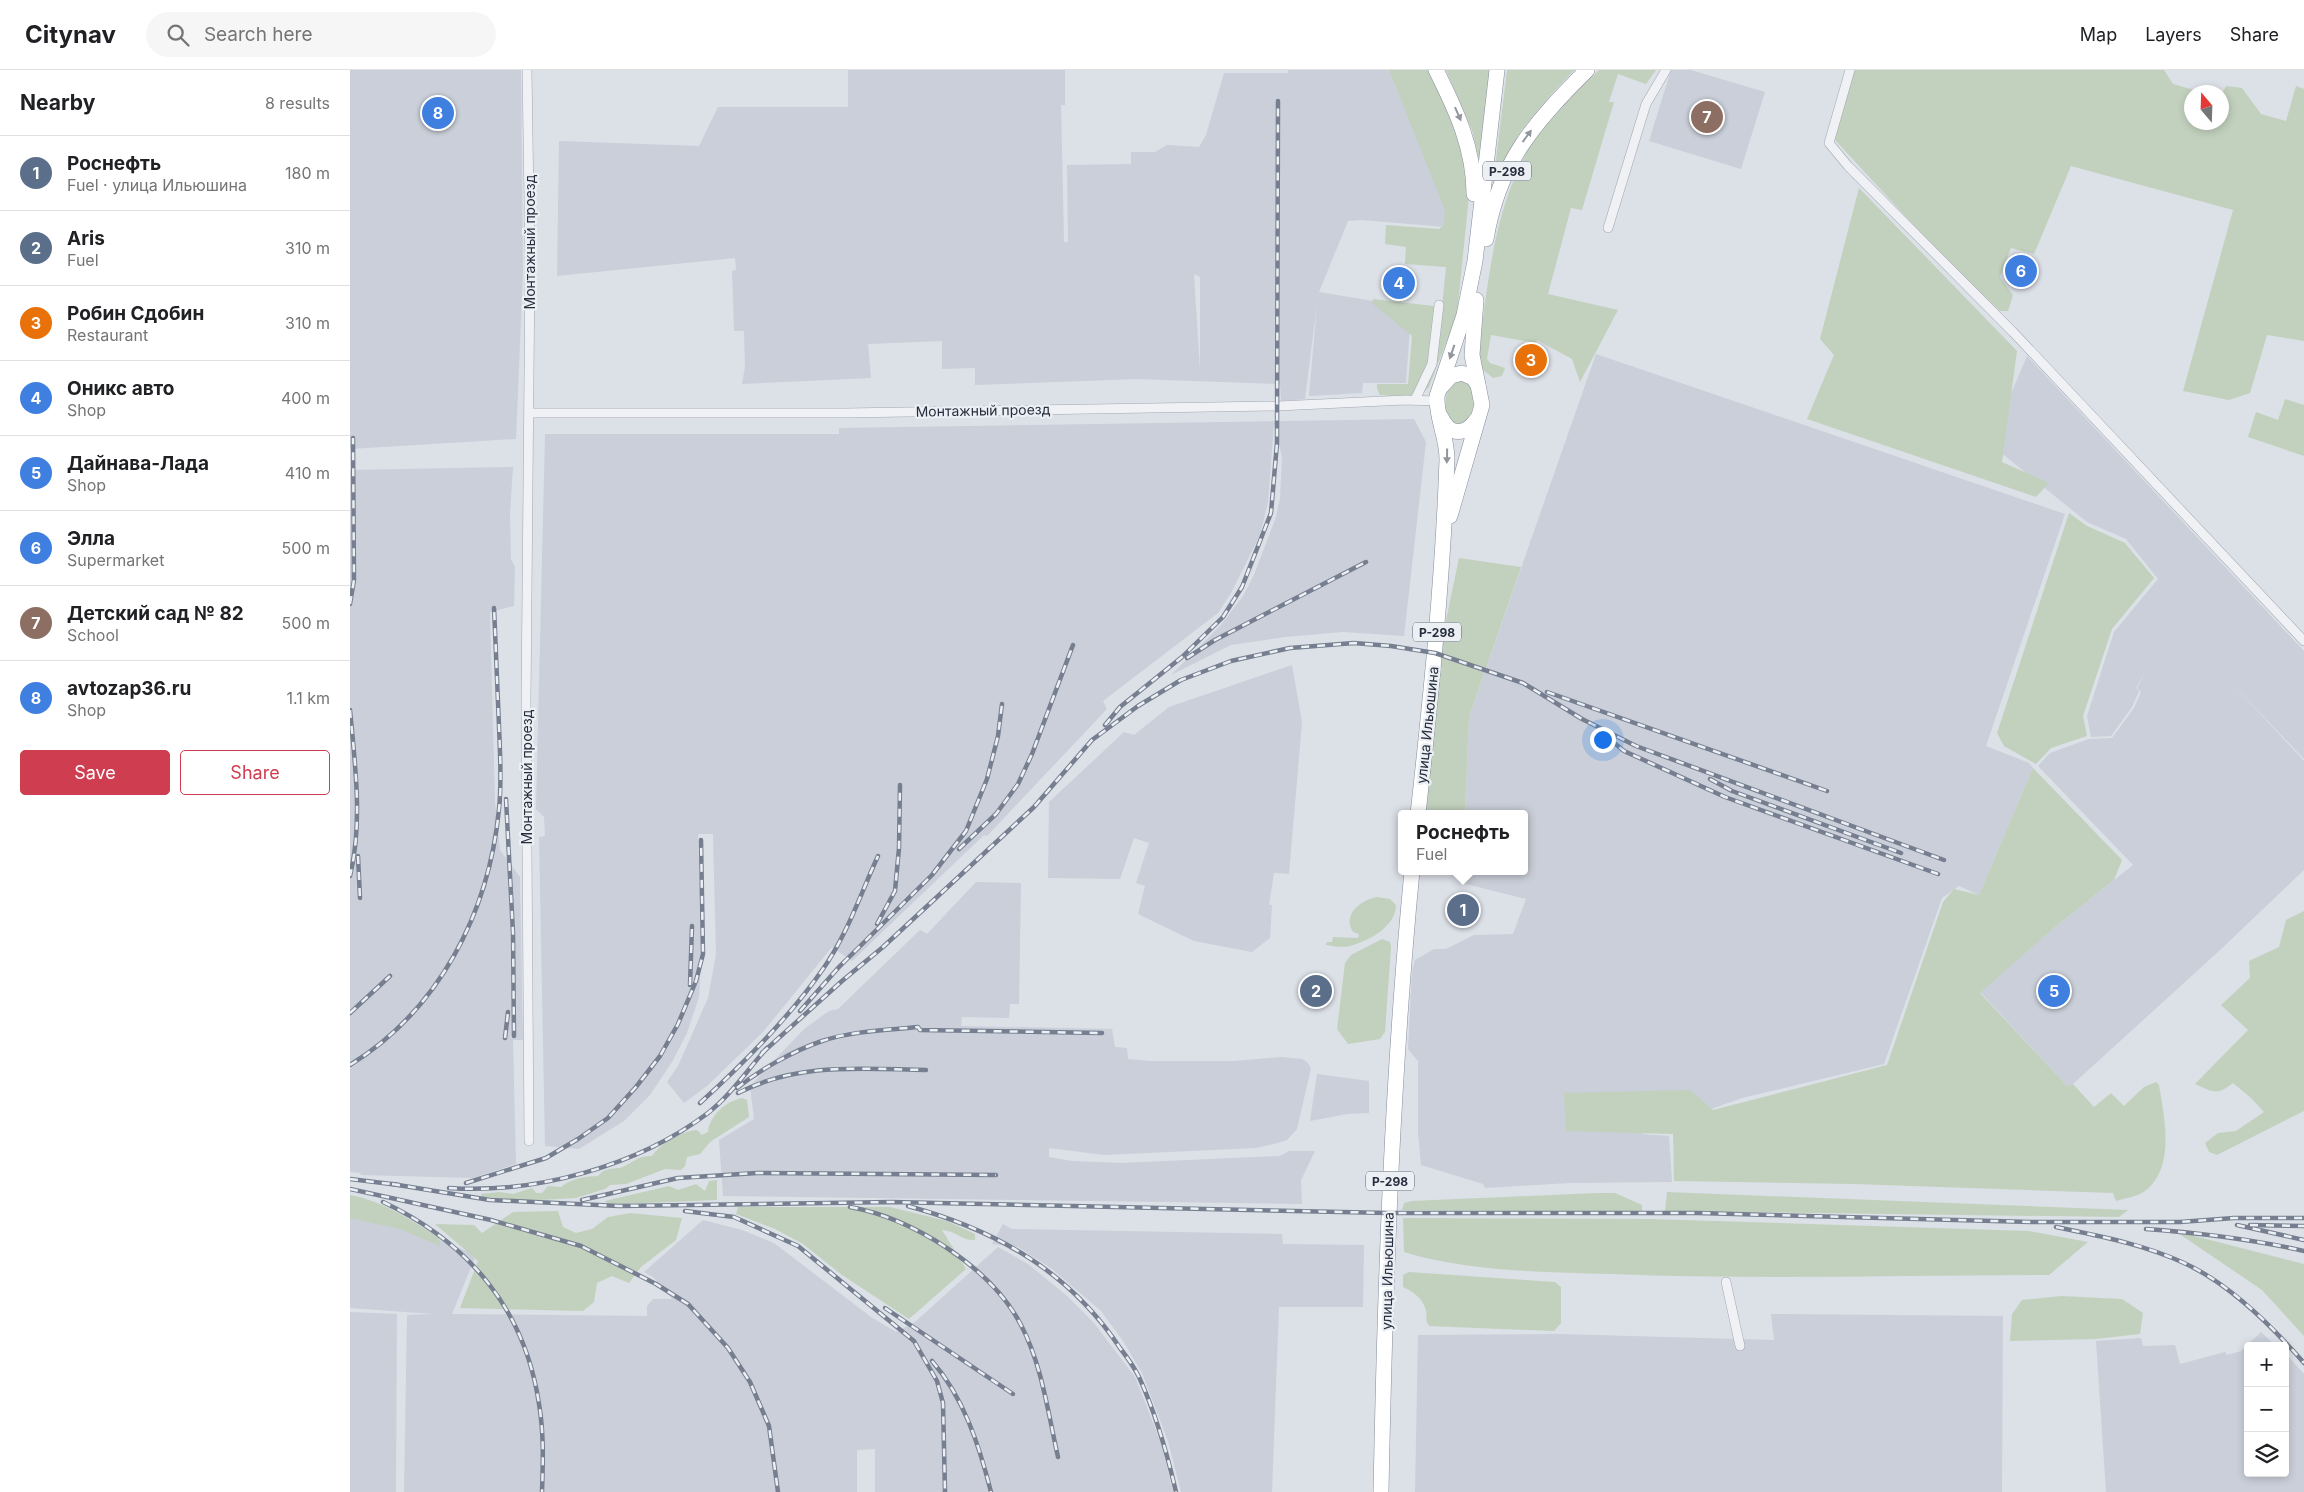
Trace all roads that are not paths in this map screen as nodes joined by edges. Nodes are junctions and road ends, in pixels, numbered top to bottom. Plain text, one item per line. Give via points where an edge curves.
1 (527, 70) edge
2 (1436, 70) edge
3 (1496, 70) edge
4 (1502, 70) edge
5 (1587, 70) edge
6 (1666, 70) edge
7 (1850, 70) edge
8 (1608, 228) dead end
9 (1472, 297) junction
10 (1439, 305) dead end
11 (1470, 313) junction
12 (1479, 387) junction
13 (1415, 400) junction
14 (1438, 401) junction
15 (530, 413) junction
16 (1480, 415) junction
17 (1444, 547) junction
18 (2304, 641) edge
19 (1418, 810) edge
20 (1412, 875) edge
21 (529, 1141) dead end
22 (1726, 1282) dead end
23 (1740, 1346) dead end
24 (1381, 1492) edge

1 - 15 street, Монтажный проезд
2 -> 9 highway via 1462,124 1473,166 1474,200 1469,249
3 - 9 highway, Р-298
4 - 9 highway, Р-298
9 -> 5 highway, Р-298 via 1492,211 1513,158 1536,124
6 - 8 street via 1646,104
7 - 18 street via 1829,143 2013,332
9 - 11 highway, Р-298
10 - 13 street via 1432,364
11 - 12 highway, Р-298 via 1472,355
11 -> 14 highway, Р-298
12 - 14 highway via 1469,375 1459,373 1447,379
12 - 16 highway, Р-298
13 - 14 street, Монтажный проезд
13 - 15 street, Монтажный проезд via 1278,406 873,412
14 - 16 highway via 1445,425 1457,432 1470,428
14 -> 17 highway, Р-298 via 1447,445
15 - 21 street, Монтажный проезд via 526,701
16 - 17 highway, Р-298 via 1455,494
17 - 19 highway, улица Ильюшина / Р-298
20 - 24 highway, улица Ильюшина / Р-298 via 1397,1043
22 - 23 street

